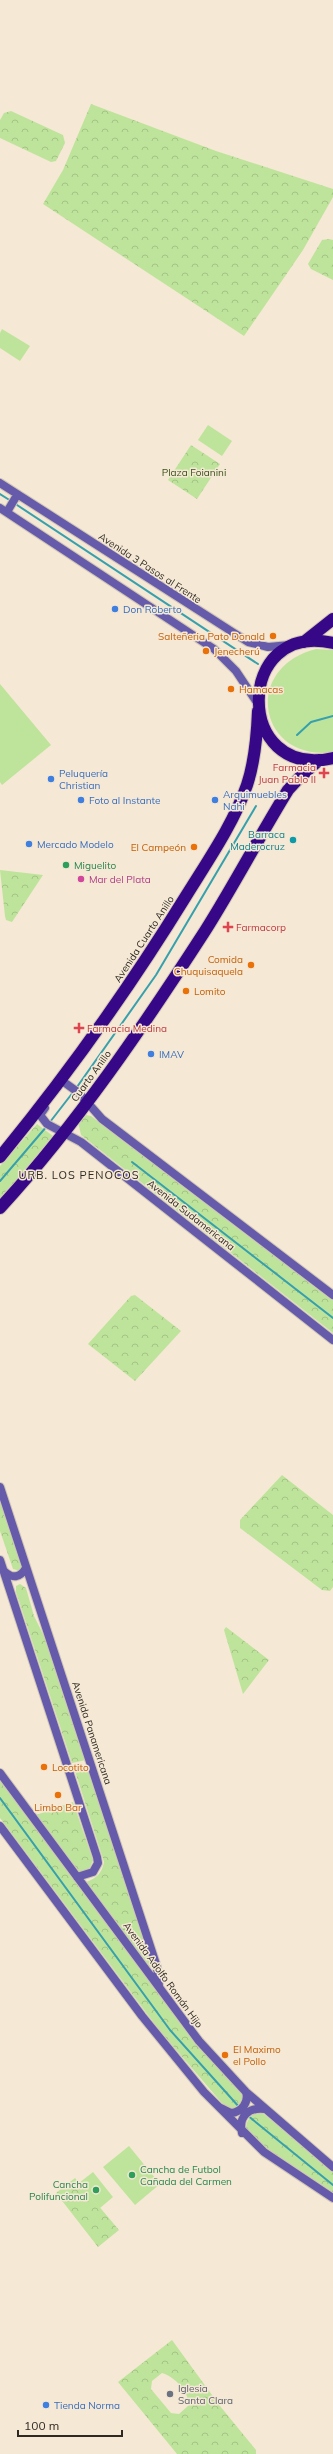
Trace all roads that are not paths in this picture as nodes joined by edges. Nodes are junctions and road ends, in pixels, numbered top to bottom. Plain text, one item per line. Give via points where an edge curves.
1 (0, 483) edge
2 (16, 497) junction
3 (5, 509) edge
4 (333, 619) edge
5 (333, 643) edge
6 (300, 644) junction
7 (258, 707) junction
8 (333, 758) edge
9 (320, 760) junction
10 (61, 1084) junction
11 (83, 1098) junction
12 (63, 1132) junction
13 (0, 1156) edge
14 (0, 1208) edge
15 (333, 1296) edge
16 (333, 1340) edge
17 (0, 1487) edge
18 (0, 1560) edge
19 (26, 1568) junction
20 (4, 1571) junction
21 (32, 1585) junction
22 (9, 1589) junction
23 (0, 1773) edge
24 (0, 1826) edge
25 (77, 1877) junction
26 (159, 1986) junction
27 (204, 2092) junction
28 (246, 2093) junction
29 (263, 2109) junction
30 (242, 2130) junction
31 (333, 2167) edge
32 (333, 2198) edge

1 - 2 main road, Avenida 3 Pasos al Frente
2 - 3 main road
2 - 6 main road, Avenida 3 Pasos al Frente via 248,642 268,647
3 - 7 main road via 214,649 236,672
4 - 6 highway
5 - 6 highway via 320,641
6 - 7 highway, Avenida Cuarto Anillo via 280,654 267,668 259,685
7 - 9 highway via 264,729 280,747 301,758
7 - 10 highway, Avenida Cuarto Anillo via 254,760 240,803 156,945
8 - 9 highway
9 - 11 highway, Cuarto Anillo via 288,790 242,869 163,994
10 - 11 main road
10 - 12 main road, Avenida Sudamericana via 41,1113 42,1120
10 - 13 highway, Avenida Cuarto Anillo
11 - 12 highway, Cuarto Anillo
11 - 15 main road via 97,1114 136,1146
12 - 14 highway, Cuarto Anillo
12 - 16 main road, Avenida Sudamericana via 81,1142
17 - 19 main road, Avenida Panamericana
18 - 20 main road
19 - 20 main road via 16,1577 9,1576
19 - 21 main road, Avenida Panamericana
20 - 22 main road
21 - 22 main road via 26,1580 19,1579 13,1582
21 - 26 main road, Avenida Panamericana via 69,1691 157,1967
22 - 25 main road via 97,1857 98,1863 93,1872
23 - 25 main road, Avenida Adolfo Román Hijo
24 - 27 main road via 142,2016
25 - 26 main road, Avenida Adolfo Román Hijo
26 - 28 main road, Avenida Adolfo Román Hijo via 199,2041
27 - 28 main road via 223,2110 232,2113 244,2105
27 - 30 main road
28 - 29 main road, Avenida Adolfo Román Hijo
29 - 30 main road via 246,2112
29 - 31 main road, Avenida Adolfo Román Hijo
30 - 32 main road via 270,2157

